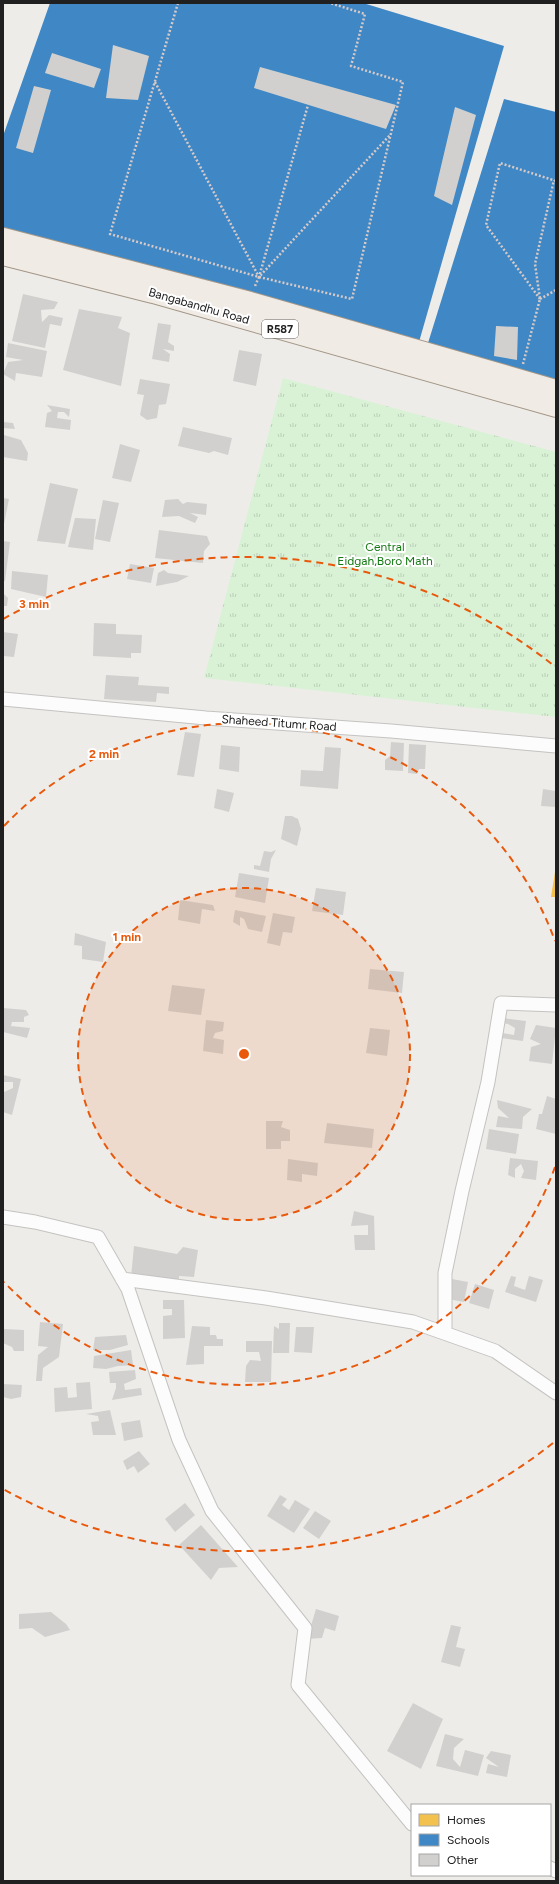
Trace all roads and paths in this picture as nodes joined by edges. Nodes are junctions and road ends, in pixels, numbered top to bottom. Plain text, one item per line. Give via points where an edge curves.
1 (178, 3) edge
2 (330, 3) edge
3 (154, 82) junction
4 (308, 105) dead end
5 (390, 135) junction
6 (555, 180) edge
7 (3, 238) edge
8 (3, 255) edge
9 (259, 277) junction
10 (556, 290) edge
11 (540, 299) junction
12 (519, 380) junction
13 (556, 390) edge
14 (556, 408) edge
15 (3, 699) edge
16 (556, 746) edge
17 (556, 1005) edge
18 (3, 1217) edge
19 (122, 1279) junction
20 (446, 1334) junction
21 (556, 1393) edge
22 (411, 1823) edge

1 - 3 path
2 - 5 path via 365,14 351,66 403,82
3 - 9 path
3 - 9 path via 110,234
4 - 9 path
5 - 9 path
5 - 9 path via 352,299
6 - 11 path via 535,264
6 - 11 path via 500,163 486,225
7 - 12 main road, Bangabandhu Road / R587 via 250,302
8 - 14 main road, Bangabandhu Road / R587 via 153,293
10 - 11 path
11 - 12 path
12 - 13 main road, Bangabandhu Road / R587
15 - 16 street, Shaheed Titumr Road
17 - 20 street via 501,1002 488,1082 445,1273
18 - 19 street via 98,1237
19 - 20 street via 398,1319
19 - 22 street via 128,1289 179,1440 212,1510 305,1628 298,1685
20 - 21 street via 495,1351

